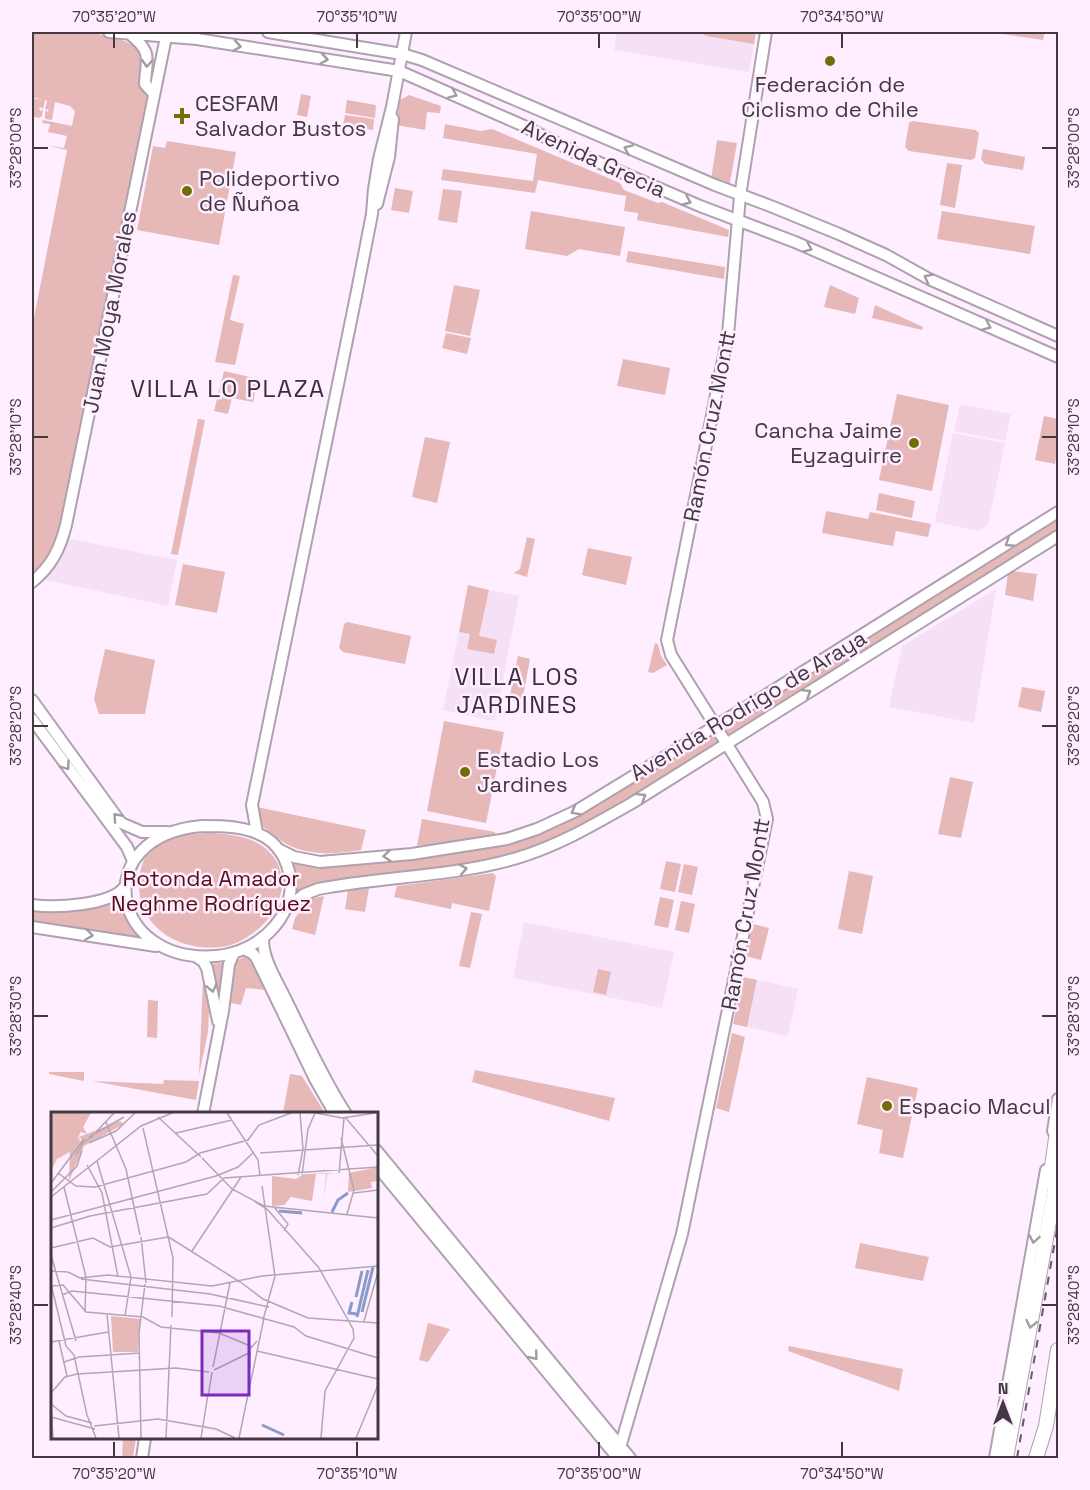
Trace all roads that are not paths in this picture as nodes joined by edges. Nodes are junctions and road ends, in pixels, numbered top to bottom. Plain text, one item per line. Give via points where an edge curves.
1 (109, 32) edge
2 (268, 32) edge
3 (406, 32) edge
4 (766, 32) edge
5 (166, 34) edge
6 (131, 35) junction
7 (402, 54) junction
8 (399, 71) junction
9 (154, 94) junction
10 (740, 196) junction
11 (737, 219) junction
12 (1059, 336) edge
13 (1059, 357) edge
14 (1059, 512) edge
15 (1059, 536) edge
16 (32, 582) edge
17 (32, 700) edge
18 (38, 722) edge
19 (715, 724) junction
20 (727, 743) junction
21 (252, 805) junction
22 (237, 828) junction
23 (171, 832) junction
24 (257, 833) junction
25 (278, 849) junction
26 (133, 861) junction
27 (126, 885) junction
28 (32, 905) edge
29 (286, 909) junction
30 (32, 927) edge
31 (263, 937) junction
32 (162, 947) junction
33 (239, 951) junction
34 (194, 956) junction
35 (219, 1027) junction
36 (1059, 1099) edge
37 (203, 1112) edge
38 (334, 1112) edge
39 (345, 1112) edge
40 (1059, 1124) edge
41 (378, 1152) edge
42 (378, 1167) edge
43 (1059, 1172) edge
44 (1046, 1246) junction
45 (1059, 1350) edge
46 (628, 1420) junction
47 (607, 1430) junction
48 (145, 1439) edge
49 (620, 1446) junction
50 (142, 1458) edge
51 (617, 1458) edge
52 (630, 1458) edge
53 (995, 1458) edge
54 (1006, 1458) edge
55 (1038, 1458) edge

1 - 6 main road, Avenida Grecia
2 - 7 main road, Avenida Grecia
3 - 7 main road
4 - 10 main road, Ramón Cruz Montt
5 - 6 main road, Avenida Grecia
5 -> 8 main road, Avenida Grecia
5 - 9 main road, Juan Moya Morales
6 -> 9 main road via 147,52 145,84
7 - 8 main road
10 -> 7 main road, Avenida Grecia
8 -> 11 main road, Avenida Grecia via 515,121 572,151
8 - 21 main road
9 - 16 main road, Juan Moya Morales via 66,525 53,559
10 - 11 main road, Ramón Cruz Montt
12 -> 10 main road, Avenida Grecia via 858,243
11 -> 13 main road, Avenida Grecia
11 - 19 main road, Ramón Cruz Montt via 728,335 667,635 671,655
14 -> 19 main road, Avenida Rodrigo de Araya
20 -> 15 main road, Avenida Rodrigo de Araya
17 - 18 main road
23 -> 18 main road via 142,832 121,823
18 -> 26 main road
19 - 20 main road, Ramón Cruz Montt
19 -> 25 main road, Avenida Rodrigo de Araya via 576,811 507,839 412,854 320,862
29 -> 20 main road, Avenida Rodrigo de Araya via 318,889 457,871 541,851 632,803
20 - 46 main road, Ramón Cruz Montt via 763,802 766,823 682,1234
21 - 22 main road
21 - 24 main road
22 - 23 main road via 202,826
22 - 24 main road
23 - 26 main road via 147,845
24 - 25 main road
25 - 29 main road via 291,880
26 - 27 main road
27 - 28 main road via 118,894 82,904 56,908
27 - 32 main road via 127,903 135,922
29 - 31 main road
30 -> 32 main road
31 - 33 main road
31 - 39 main road via 273,971
32 - 34 main road
33 - 34 main road
33 - 35 main road via 229,964
33 - 38 main road via 252,952 256,957
34 -> 35 main road via 207,968
35 - 37 main road
36 -> 53 main road
40 - 44 highway via 1048,1197
41 - 47 main road
42 -> 51 main road
43 - 44 highway
44 -> 54 highway
45 - 55 highway
46 - 47 main road
46 - 49 main road, Ramón Cruz Montt
47 - 49 main road
48 - 50 main road
49 - 51 main road, Ramón Cruz Montt
49 - 52 main road

